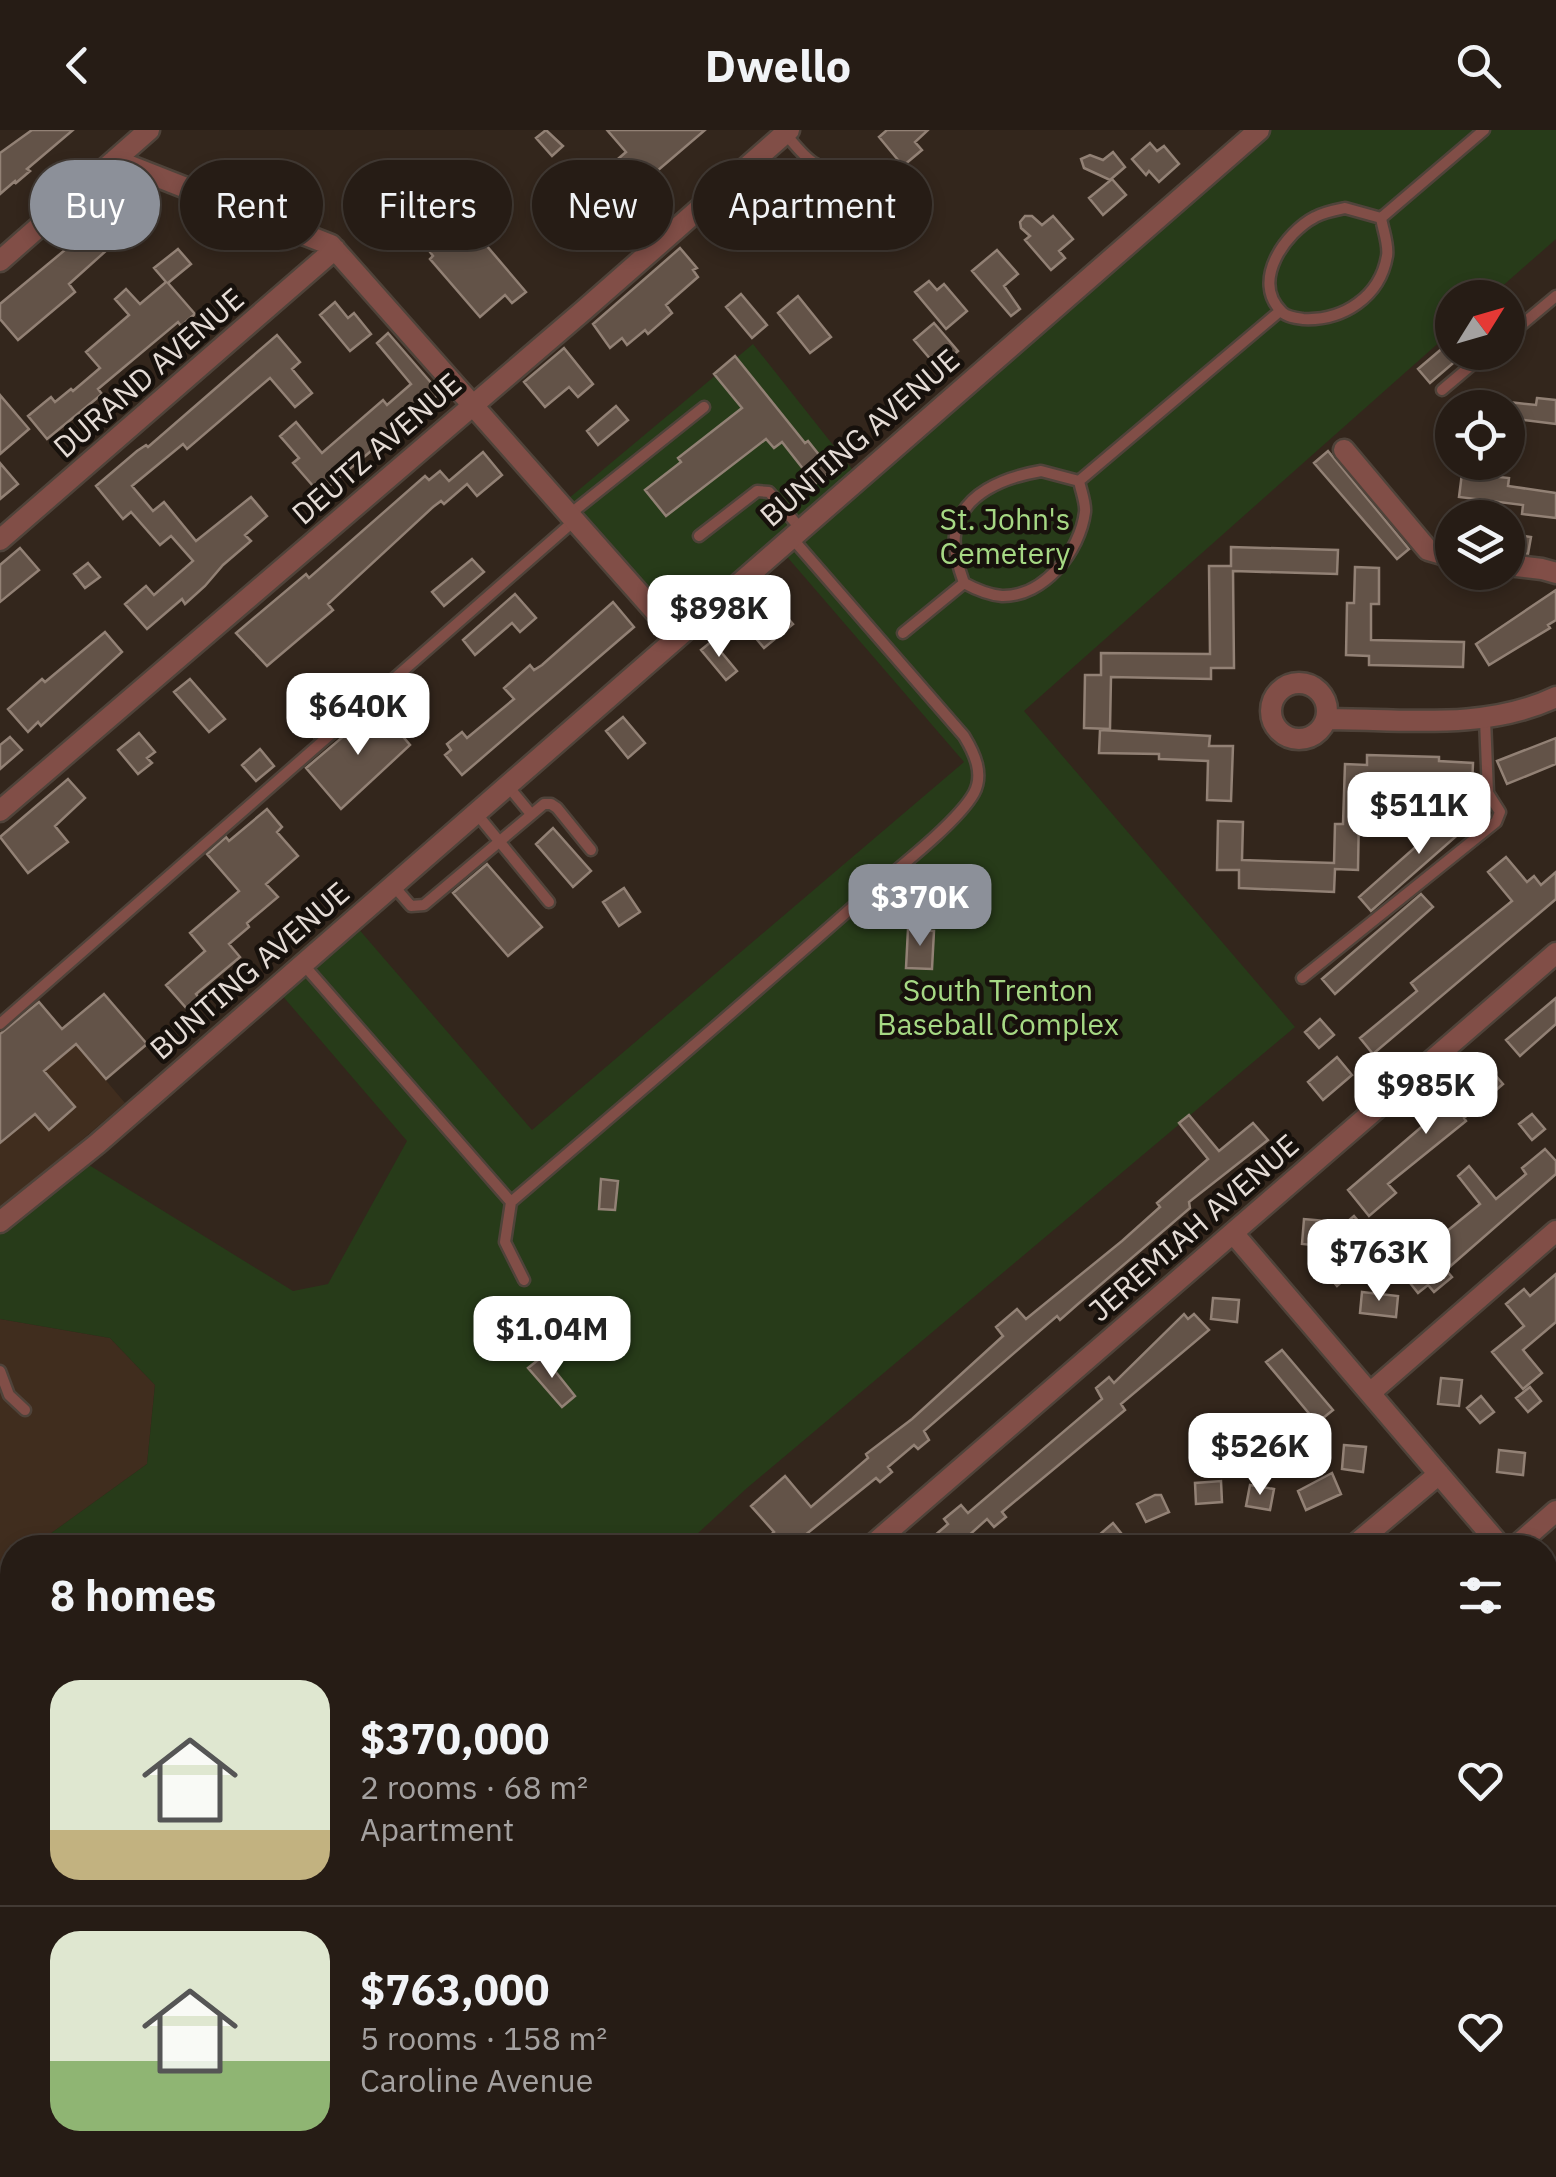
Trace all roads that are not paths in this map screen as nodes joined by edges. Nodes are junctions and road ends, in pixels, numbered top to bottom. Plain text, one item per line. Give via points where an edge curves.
1 (149, 130) edge
2 (1259, 130) edge
3 (1484, 130) edge
4 (787, 132) edge
5 (116, 160) edge
6 (808, 160) edge
7 (160, 178) edge
8 (1381, 218) junction
9 (30, 235) edge
10 (335, 249) junction
11 (0, 261) edge
12 (1556, 296) edge
13 (1280, 311) junction
14 (1525, 322) edge
15 (1466, 370) edge
16 (1442, 390) dead end
17 (472, 404) junction
18 (704, 407) dead end
19 (1344, 450) dead end
20 (1078, 481) junction
21 (572, 518) junction
22 (795, 532) junction
23 (700, 536) dead end
24 (0, 540) edge
25 (1435, 552) edge
26 (1525, 567) edge
27 (1556, 574) edge
28 (964, 583) junction
29 (679, 632) junction
30 (903, 632) dead end
31 (1556, 697) edge
32 (1326, 719) dead end
33 (1485, 719) junction
34 (506, 784) junction
35 (0, 811) edge
36 (475, 812) junction
37 (531, 814) junction
38 (500, 841) junction
39 (591, 850) dead end
40 (392, 884) junction
41 (549, 902) dead end
42 (1556, 953) edge
43 (303, 963) junction
44 (1302, 978) dead end
45 (0, 1024) edge
46 (511, 1202) junction
47 (0, 1222) edge
48 (1556, 1231) edge
49 (1233, 1232) junction
50 (524, 1280) dead end
51 (0, 1371) edge
52 (1370, 1393) junction
53 (25, 1410) dead end
54 (1439, 1474) junction
55 (1556, 1510) edge
56 (884, 1535) edge
57 (1366, 1535) edge
58 (1491, 1535) edge
59 (1528, 1535) edge

1 - 5 street
2 - 22 street, BUNTING AVENUE
3 - 8 lane
4 - 6 lane
4 - 17 street, DEUTZ AVENUE
7 - 10 street
8 - 13 lane via 1389,252 1379,282 1350,310 1325,320
8 - 13 lane via 1345,208 1317,215 1295,231 1275,255 1270,286
9 - 11 street
10 - 17 street
10 - 24 street, DURAND AVENUE
12 - 14 lane
13 - 20 lane
15 - 16 lane
17 - 21 street
17 - 35 street, DEUTZ AVENUE
18 - 21 lane
19 - 25 street
20 - 28 lane via 1086,509 1059,568 1030,590 1002,596
20 - 28 lane via 1041,471 1010,476 983,491 963,513 955,535
21 - 29 street
21 - 45 lane
22 - 23 lane via 769,492 756,491
22 - 29 street, BUNTING AVENUE
22 - 46 lane via 964,736 978,770 976,790 875,888
26 - 27 street
28 - 30 lane
29 - 34 street, BUNTING AVENUE
31 - 33 street
32 - 33 street
33 - 44 lane via 1488,793 1500,812 1496,822
34 - 36 street, BUNTING AVENUE
34 - 37 lane
36 - 38 lane
36 - 40 street, BUNTING AVENUE
37 - 38 lane
37 - 39 lane via 551,804
38 - 40 lane via 424,905 412,906
38 - 41 lane
40 - 43 street, BUNTING AVENUE
42 - 49 street, JEREMIAH AVENUE
43 - 46 lane
43 - 47 street, BUNTING AVENUE
46 - 50 lane via 505,1242
48 - 52 street
49 - 52 street
49 - 56 street, JEREMIAH AVENUE
51 - 53 lane via 9,1395
52 - 54 street
54 - 57 street
54 - 58 street
55 - 59 street

